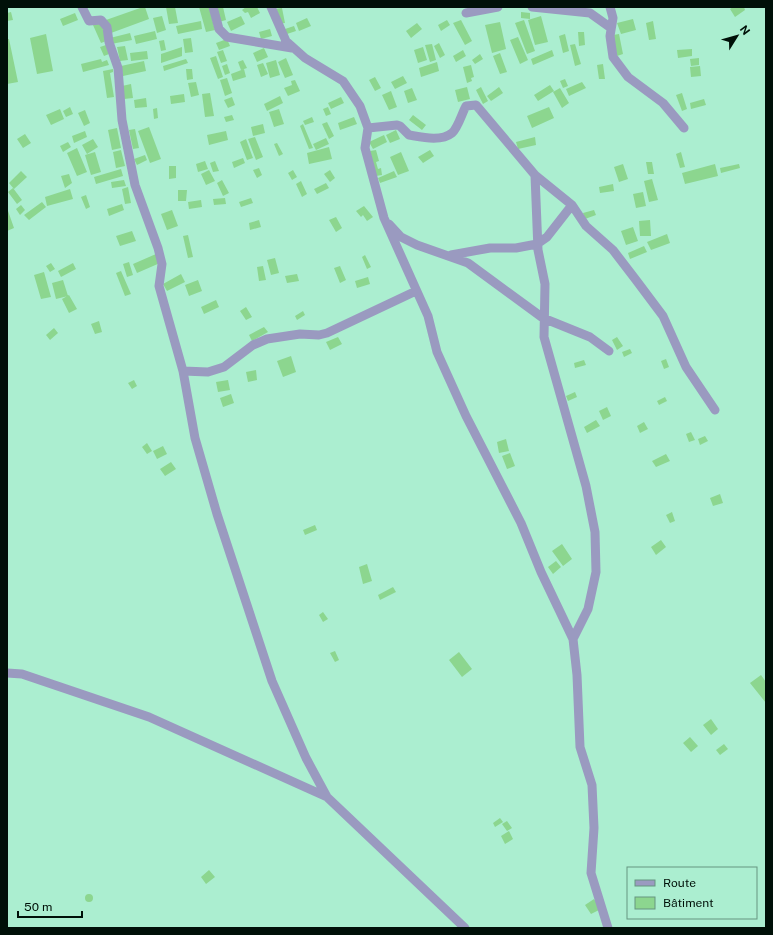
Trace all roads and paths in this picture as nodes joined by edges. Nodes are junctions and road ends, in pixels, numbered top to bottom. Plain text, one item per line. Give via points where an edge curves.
1 (82, 7) edge
2 (213, 7) edge
3 (271, 7) edge
4 (498, 7) edge
5 (532, 7) edge
6 (610, 7) edge
7 (584, 10) edge
8 (466, 13) dead end
9 (611, 28) junction
10 (294, 48) junction
11 (368, 128) junction
12 (684, 128) dead end
13 (535, 175) junction
14 (572, 205) junction
15 (384, 218) junction
16 (537, 244) junction
17 (450, 256) junction
18 (416, 291) junction
19 (543, 318) junction
20 (610, 351) dead end
21 (183, 371) junction
22 (715, 410) dead end
23 (573, 639) junction
24 (7, 673) edge
25 (327, 797) junction
26 (465, 928) edge
27 (608, 928) edge

1 - 21 street via 89,21 101,20 107,27 118,68 122,120 135,186 160,253 162,264 159,286
2 - 10 street via 219,29 227,37
3 - 10 street via 286,41
4 - 8 street
5 - 7 street
6 - 9 street via 613,18
7 - 9 street
9 - 12 street via 613,57 628,77 663,103
10 - 11 street via 343,82 360,106
11 - 13 street via 397,125 408,135 438,138 453,133 466,106 476,105
11 - 15 street via 365,148
13 - 14 street
13 - 16 street
14 - 16 street via 547,237
14 - 22 street via 586,226 613,250 663,316 686,367
15 - 17 street via 401,237
15 - 18 street
16 - 17 street via 516,248 490,248
16 - 19 street via 545,284
17 - 19 street via 468,263
18 - 21 street via 327,333 267,339 253,345 224,367 208,372
18 - 23 street via 428,316 437,352 457,398 521,523
19 - 20 street via 590,337
19 - 23 street via 544,337 586,486 595,532 596,572 588,609
21 - 25 street via 197,445 216,514 257,641 306,758
23 - 27 street via 580,747 592,785 592,873
24 - 25 street via 22,674 148,718
25 - 26 street

